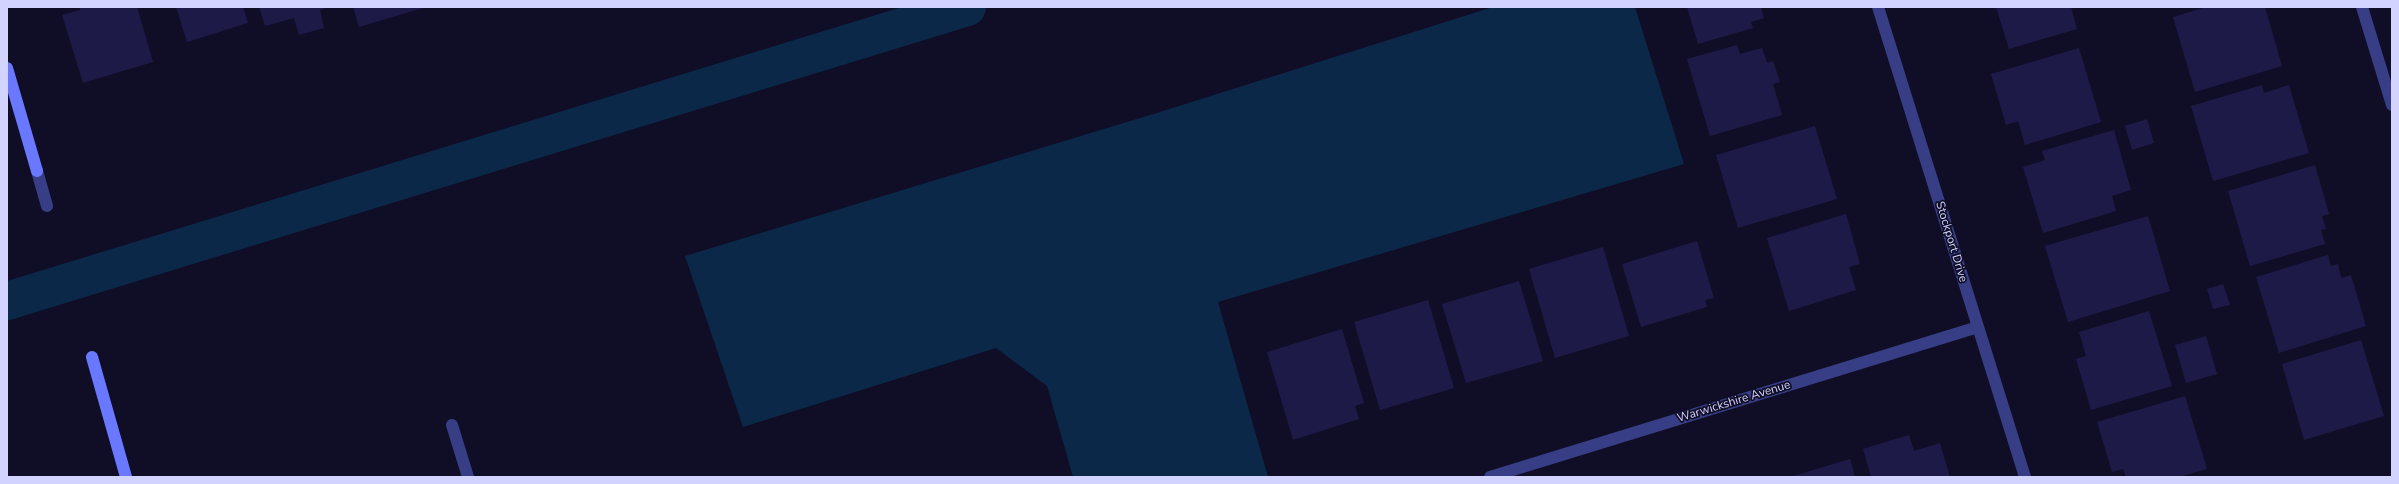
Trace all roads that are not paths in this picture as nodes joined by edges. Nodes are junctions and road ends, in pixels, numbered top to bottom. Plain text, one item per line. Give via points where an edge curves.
1 (1878, 7) edge
2 (2362, 7) edge
3 (7, 68) edge
4 (2392, 105) edge
5 (47, 206) dead end
6 (1978, 327) junction
7 (92, 358) dead end
8 (452, 425) dead end
9 (126, 477) edge
10 (468, 477) edge
11 (1490, 477) edge
12 (2025, 477) edge

1 - 6 street, Stockport Drive
2 - 4 street
3 - 5 street
6 - 11 street, Warwickshire Avenue
6 - 12 street, Stockport Drive
7 - 9 street
8 - 10 street

